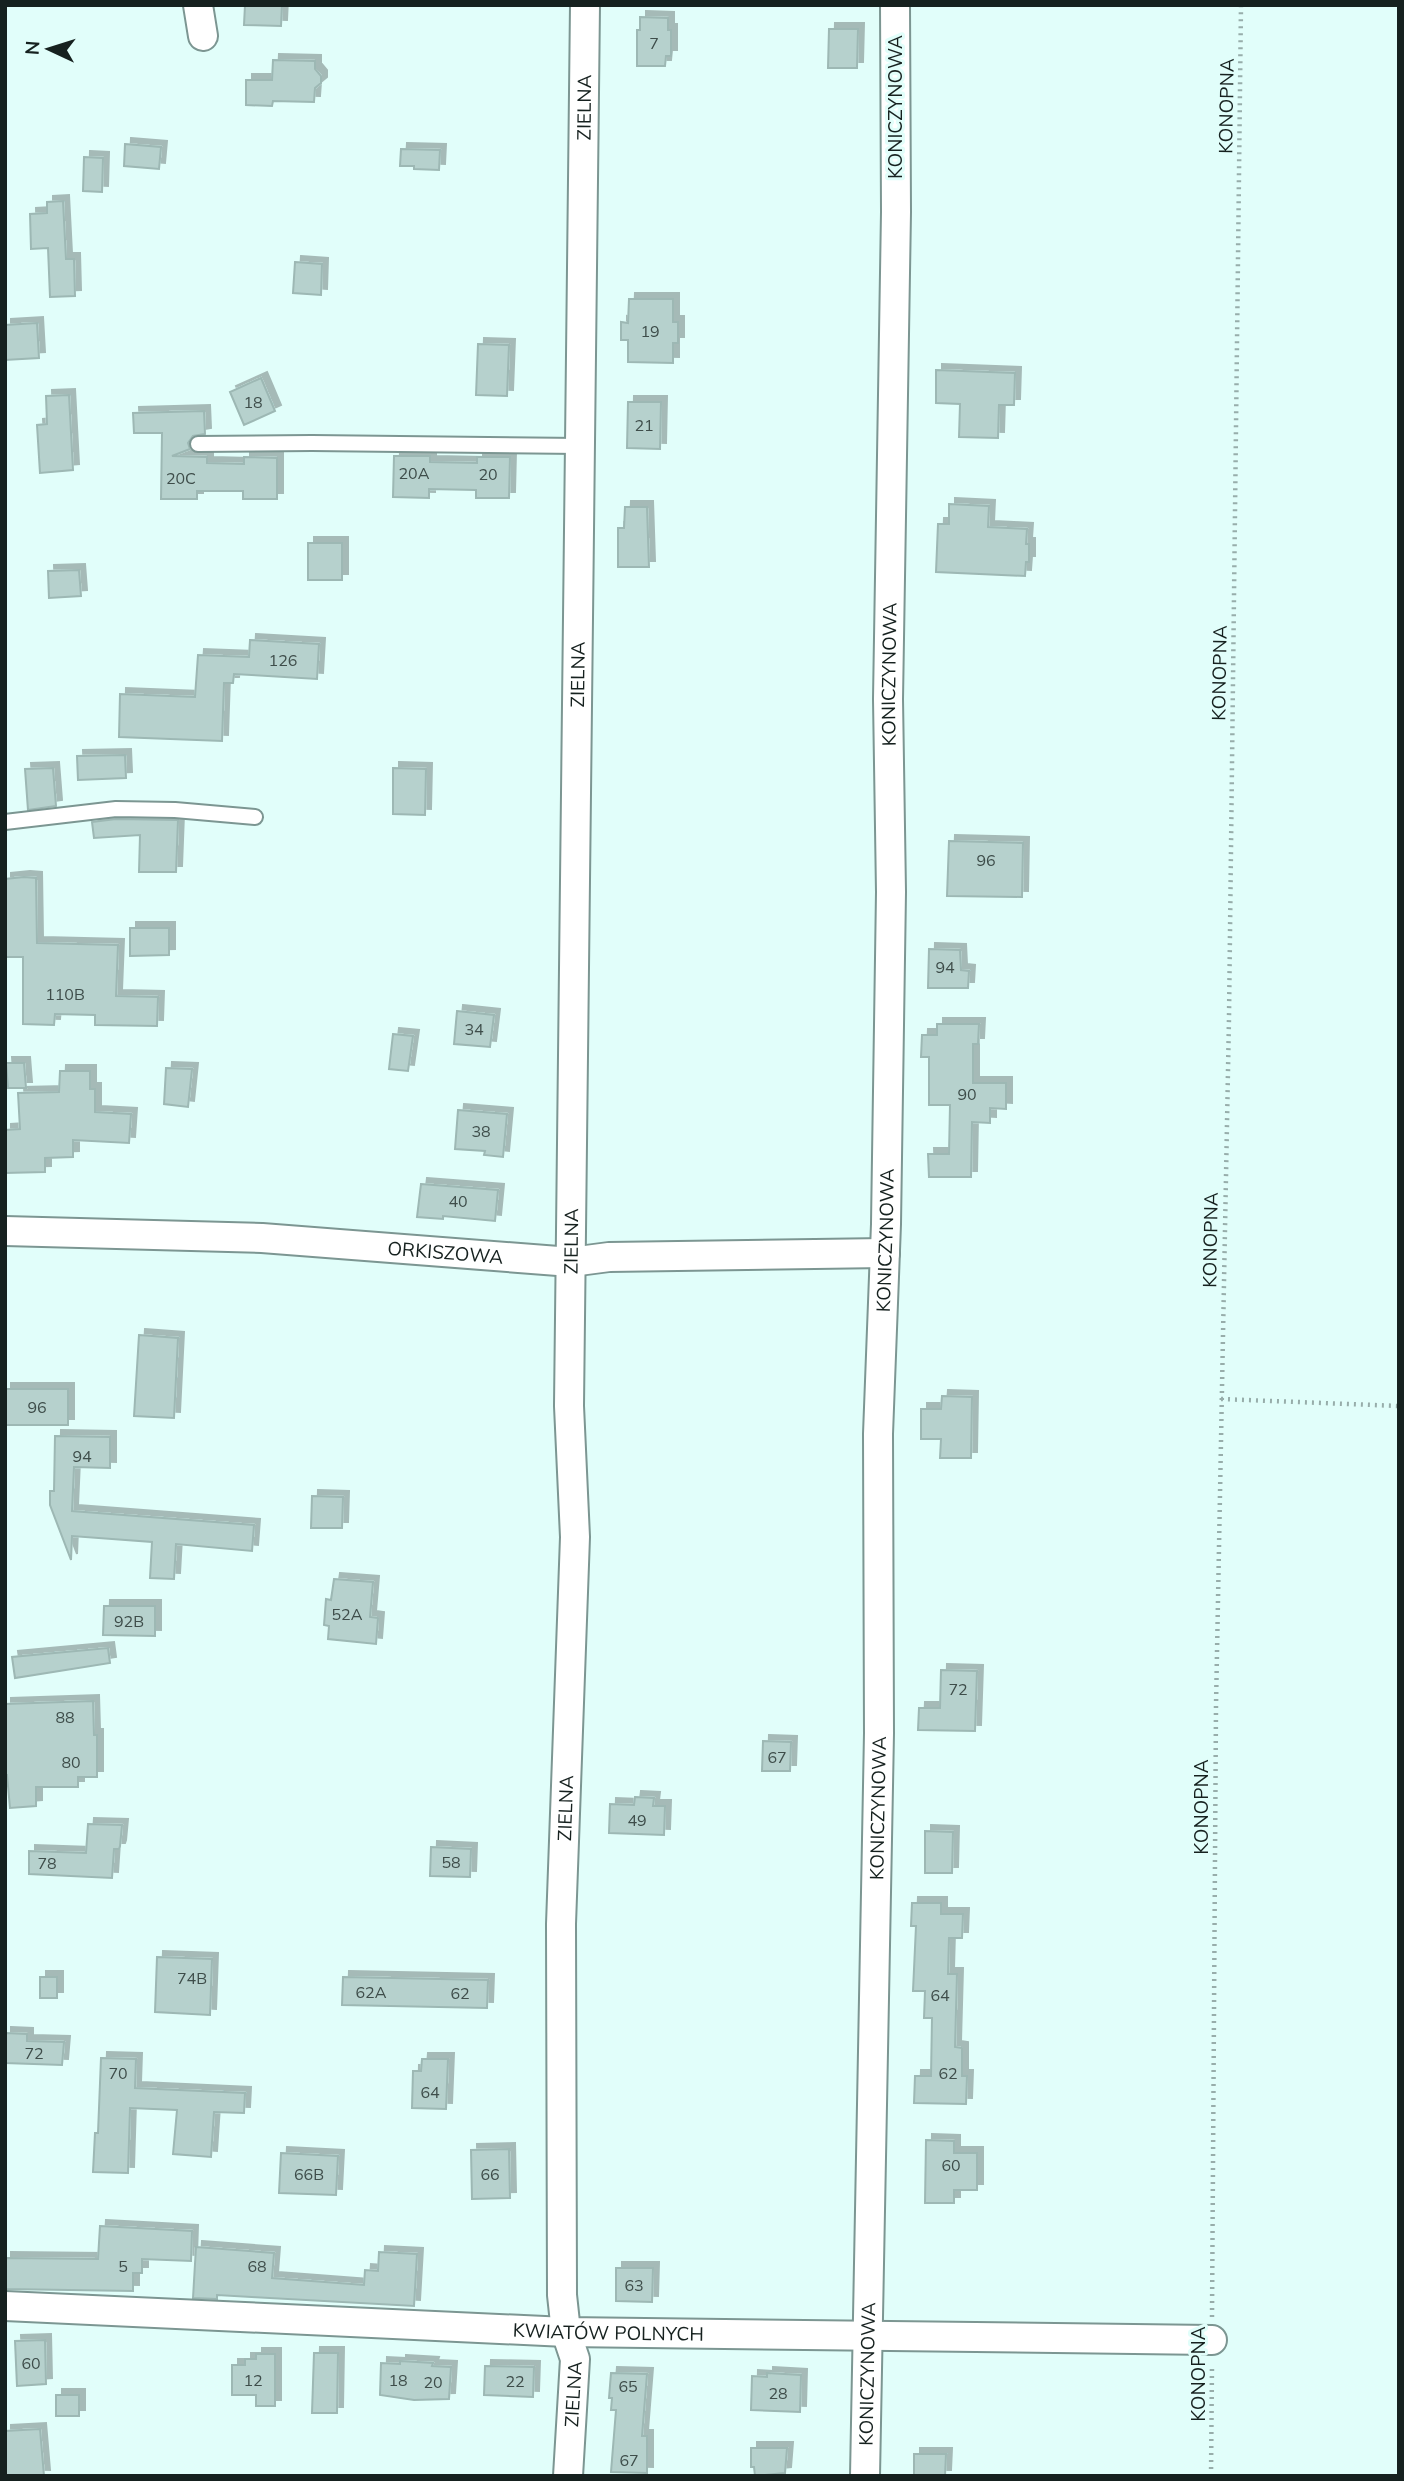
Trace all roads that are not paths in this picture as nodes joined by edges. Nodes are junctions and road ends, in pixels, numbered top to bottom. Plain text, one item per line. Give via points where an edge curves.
1 (198, 5) edge
2 (585, 5) edge
3 (895, 5) edge
4 (204, 36) dead end
5 (198, 444) dead end
6 (580, 446) junction
7 (255, 817) dead end
8 (5, 822) edge
9 (5, 1231) edge
10 (885, 1253) junction
11 (571, 1262) junction
12 (5, 2306) edge
13 (566, 2332) junction
14 (869, 2336) junction
15 (1212, 2340) road end
16 (568, 2476) edge
17 (865, 2476) edge

1 - 4 street
2 - 6 street, ZIELNA
3 - 10 street, KONICZYNOWA
5 - 6 lane
6 - 11 street, ZIELNA
7 - 8 lane via 116,809
9 - 11 street, ORKISZOWA via 262,1238
10 - 11 street, ORKISZOWA via 609,1257
10 - 14 street, KONICZYNOWA via 878,1434 879,1733
11 - 13 street, ZIELNA via 569,1406 575,1537 561,1924 562,2295
12 - 13 street, KWIATÓW POLNYCH
13 - 14 street, KWIATÓW POLNYCH
13 - 16 street, ZIELNA via 575,2359
14 - 15 street, KWIATÓW POLNYCH
14 - 17 street, KONICZYNOWA

